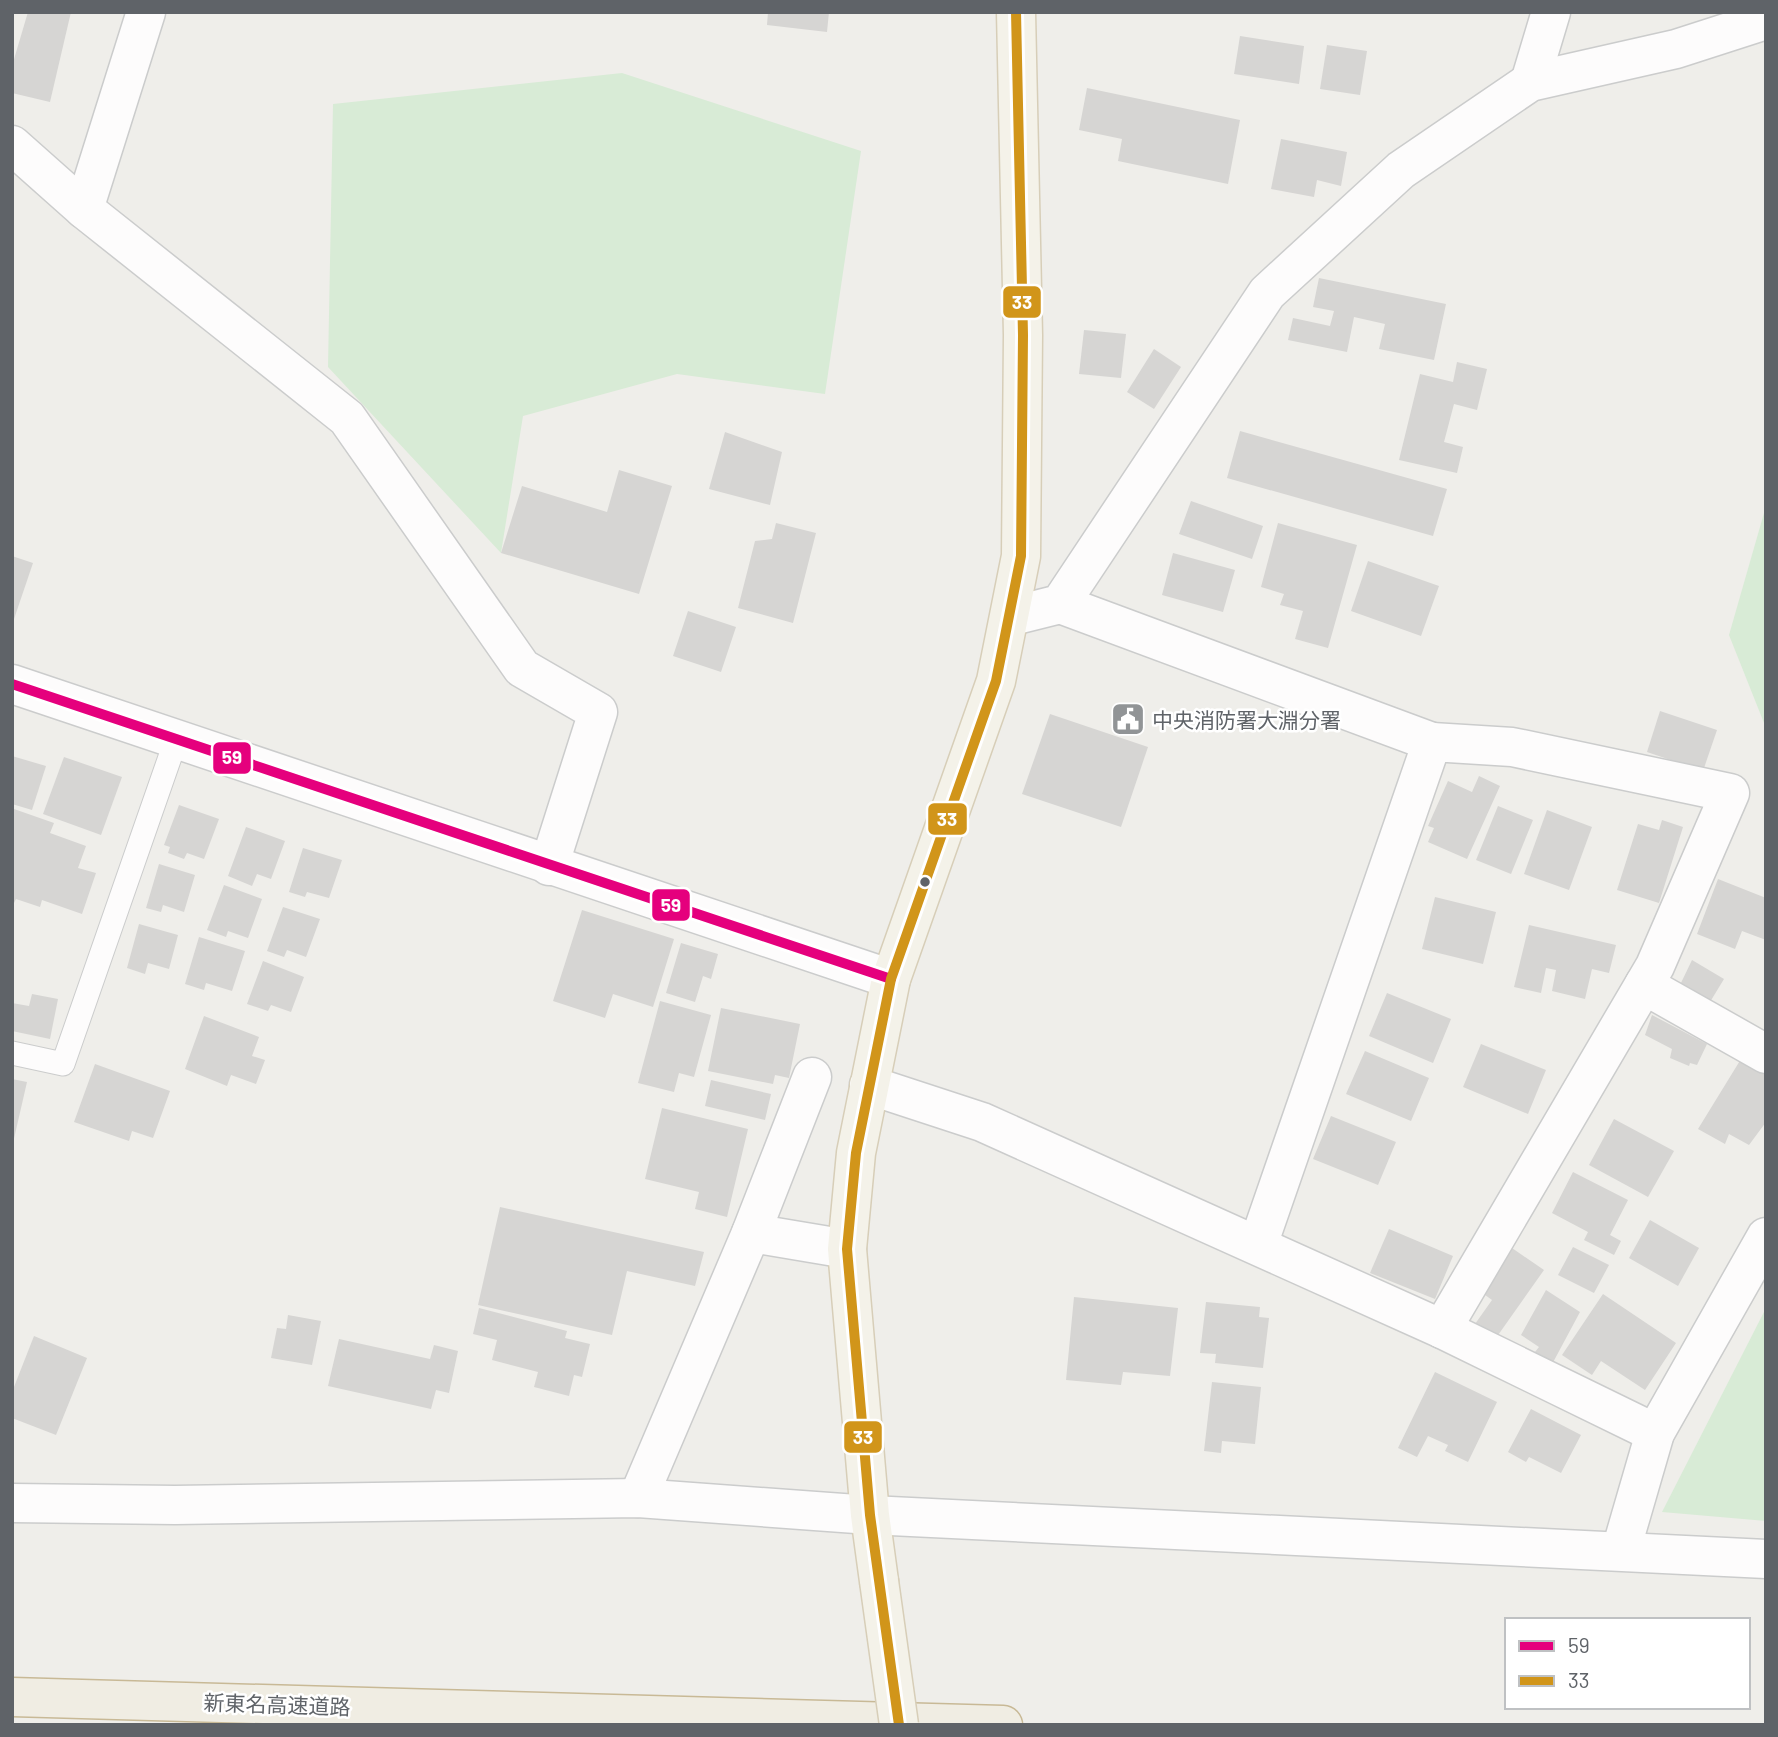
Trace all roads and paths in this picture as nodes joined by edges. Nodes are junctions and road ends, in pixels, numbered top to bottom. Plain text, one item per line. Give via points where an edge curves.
1 (146, 12) edge
2 (1016, 12) edge
3 (1551, 12) edge
4 (1766, 20) edge
5 (1530, 82) junction
6 (12, 145) edge
7 (84, 209) junction
8 (1060, 604) junction
9 (1012, 616) junction
10 (12, 684) edge
11 (177, 737) junction
12 (1432, 743) junction
13 (549, 866) junction
14 (891, 979) junction
15 (1644, 985) junction
16 (12, 1053) edge
17 (1766, 1054) edge
18 (812, 1077) dead end
19 (869, 1085) junction
20 (751, 1233) junction
21 (1766, 1237) edge
22 (1258, 1245) junction
23 (847, 1249) junction
24 (1442, 1329) junction
25 (1655, 1433) junction
26 (638, 1498) junction
27 (12, 1503) edge
28 (870, 1515) junction
29 (1621, 1550) junction
30 (1766, 1559) edge
31 (12, 1697) edge
32 (899, 1725) edge
33 (1003, 1725) edge

1 - 7 street
2 - 9 main road via 1023,335 1021,556
3 - 5 street
4 - 5 street via 1676,48
5 - 8 street via 1401,170 1267,293
6 - 7 street
7 - 13 street via 347,418 522,668 598,712
8 - 9 street
8 - 12 street
9 - 14 main road via 996,681
10 - 11 street
11 - 13 street
11 - 16 lane via 63,1064
12 - 15 street via 1512,747 1730,793
12 - 22 street
13 - 14 street
14 - 19 main road
15 - 17 street
15 - 24 street
18 - 20 street
19 - 22 street via 982,1122
19 - 23 main road via 856,1153
20 - 23 street
20 - 26 street
21 - 25 street
22 - 24 street
23 - 28 main road
24 - 25 street
25 - 29 street
26 - 27 street
26 - 28 street
28 - 29 street
28 - 32 main road, bridge
29 - 30 street
31 - 33 highway, 新東名高速道路

